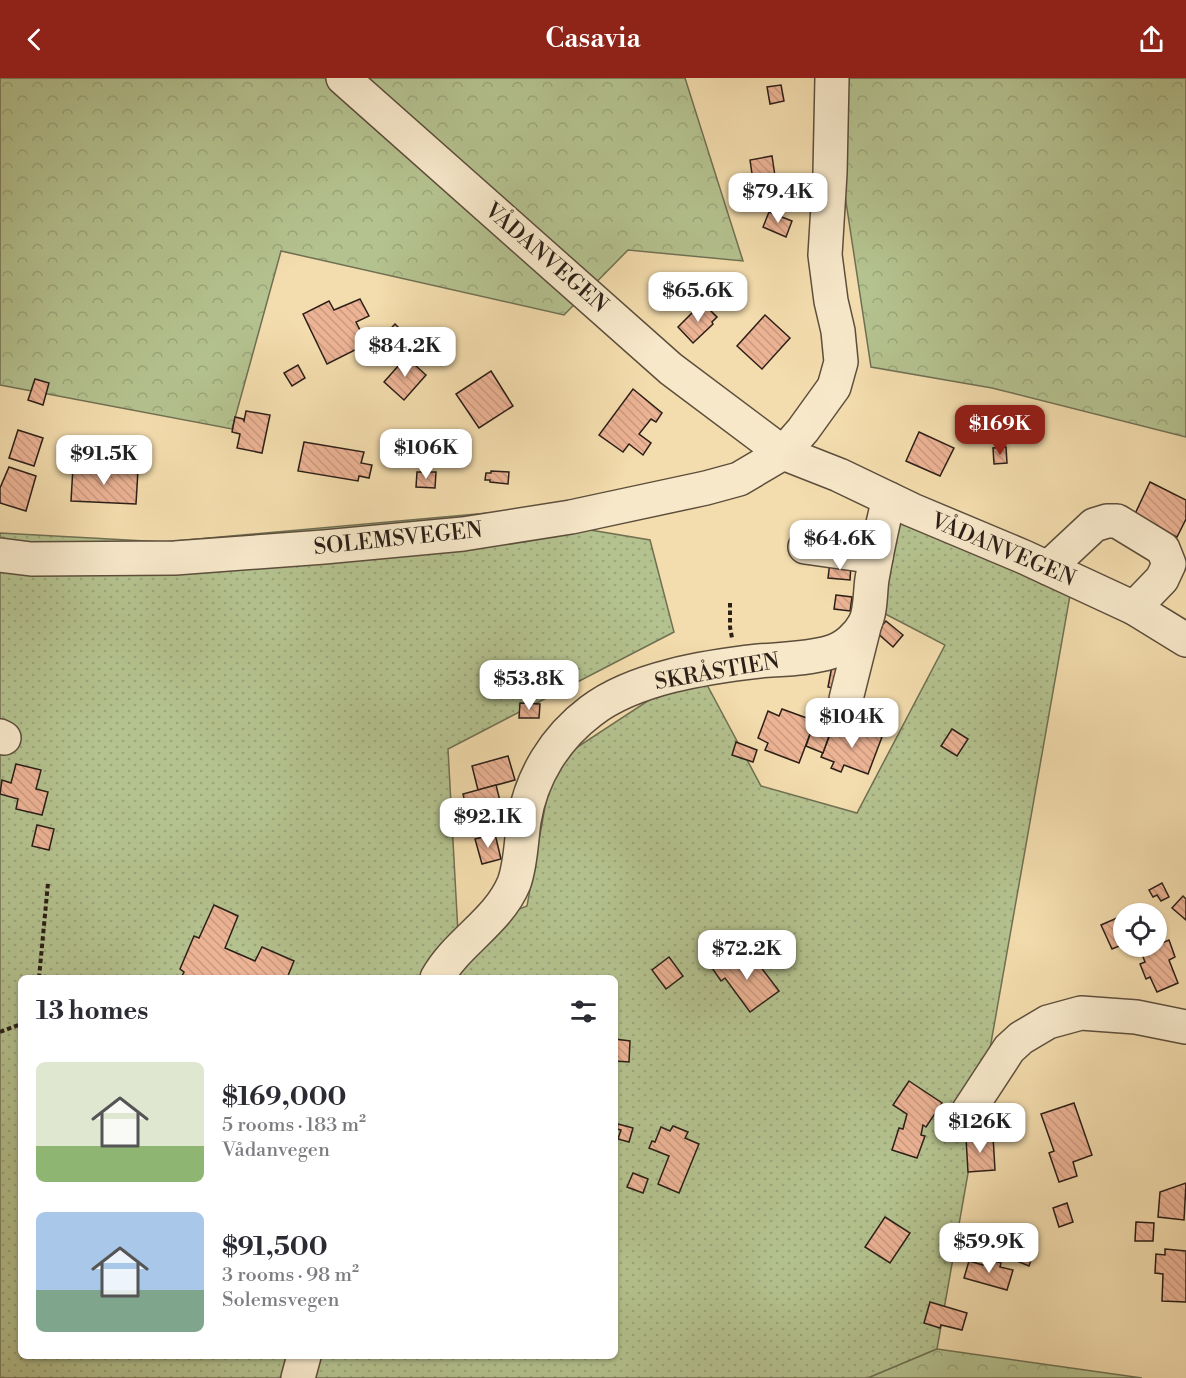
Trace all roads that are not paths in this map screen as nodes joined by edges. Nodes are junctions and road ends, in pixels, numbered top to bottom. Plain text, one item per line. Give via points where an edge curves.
1 (343, 78) edge
2 (832, 78) edge
3 (783, 453) junction
4 (889, 499) junction
5 (805, 547) dead end
6 (0, 555) edge
7 (876, 557) junction
8 (1048, 568) junction
9 (1134, 608) junction
10 (866, 621) junction
11 (1186, 640) edge
12 (846, 699) dead end
13 (438, 975) edge
14 (1186, 1027) edge
15 (960, 1124) dead end
16 (303, 1359) edge
17 (298, 1378) edge

1 - 3 street, VÅDANVEGEN via 671,369
2 - 3 street via 825,255 841,362 834,387
3 - 4 street, VÅDANVEGEN
3 - 6 street, SOLEMSVEGEN via 739,479 706,488 571,517 463,534 175,558 40,559
4 - 7 street
4 - 8 street, VÅDANVEGEN
5 - 7 street
7 - 10 street
8 - 9 street, VÅDANVEGEN
8 - 9 street via 1094,525 1117,521 1164,549 1169,564 1162,579
9 - 11 street, VÅDANVEGEN
10 - 12 street
10 - 13 street, SKRÅSTIEN via 856,636 832,652 674,675 610,699 577,722 548,756 536,779 524,820 514,883 501,906 452,955
14 - 15 street via 1137,1017 1081,1013 1048,1022 1009,1048
16 - 17 street

